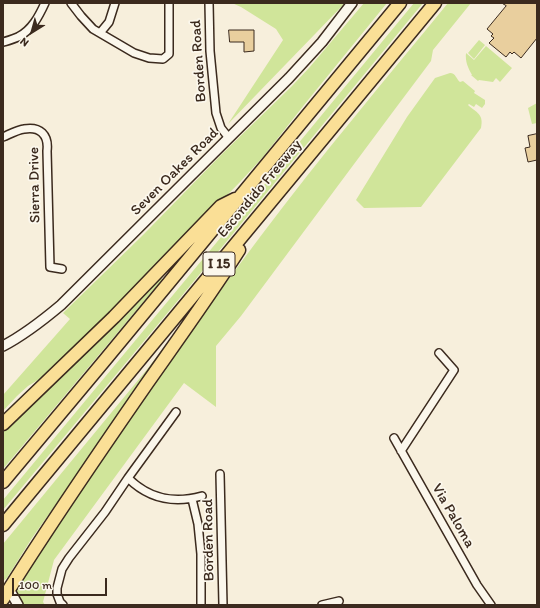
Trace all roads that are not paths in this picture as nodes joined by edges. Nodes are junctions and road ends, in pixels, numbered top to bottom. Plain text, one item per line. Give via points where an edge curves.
1 (45, 3) edge
2 (71, 3) edge
3 (115, 3) edge
4 (169, 3) edge
5 (209, 3) edge
6 (352, 3) edge
7 (400, 3) edge
8 (435, 3) edge
9 (100, 33) junction
10 (3, 42) edge
11 (3, 137) edge
12 (229, 138) junction
13 (240, 197) junction
14 (268, 205) junction
15 (62, 269) dead end
16 (3, 346) edge
17 (439, 353) dead end
18 (176, 412) dead end
19 (3, 424) edge
20 (394, 438) dead end
21 (401, 451) junction
22 (220, 474) dead end
23 (128, 478) junction
24 (3, 482) edge
25 (202, 496) dead end
26 (192, 498) junction
27 (3, 525) edge
28 (7, 598) edge
29 (339, 600) dead end
30 (18, 605) edge
31 (63, 605) edge
32 (201, 605) edge
33 (223, 605) edge
34 (322, 605) edge
35 (491, 605) edge

1 - 10 street via 31,28
2 - 9 street via 89,25
3 - 9 street via 109,22
4 - 9 street via 170,54 163,59 134,53
5 - 12 street, Borden Road via 210,51 216,113 221,128
6 - 12 street, Seven Oakes Road via 317,47
7 - 13 highway, Escondido Freeway / I 15
8 - 14 highway, Escondido Freeway / I 15
11 - 15 street, Sierra Drive via 25,128 36,129 46,136 50,267
12 - 16 street, Seven Oakes Road via 60,306 30,330
13 - 19 highway via 221,206 114,317
13 - 24 highway, Escondido Freeway / I 15
14 - 27 highway, Escondido Freeway / I 15
14 - 28 highway via 196,316 35,547
17 - 21 street via 454,370
18 - 23 street
20 - 21 street, Via Paloma
21 - 35 street, Via Paloma
22 - 33 street, Borden Road
23 - 26 street via 152,495 174,500
23 - 31 street via 62,569 57,594
25 - 26 street
26 - 32 street via 201,554
28 - 30 street
29 - 34 street

